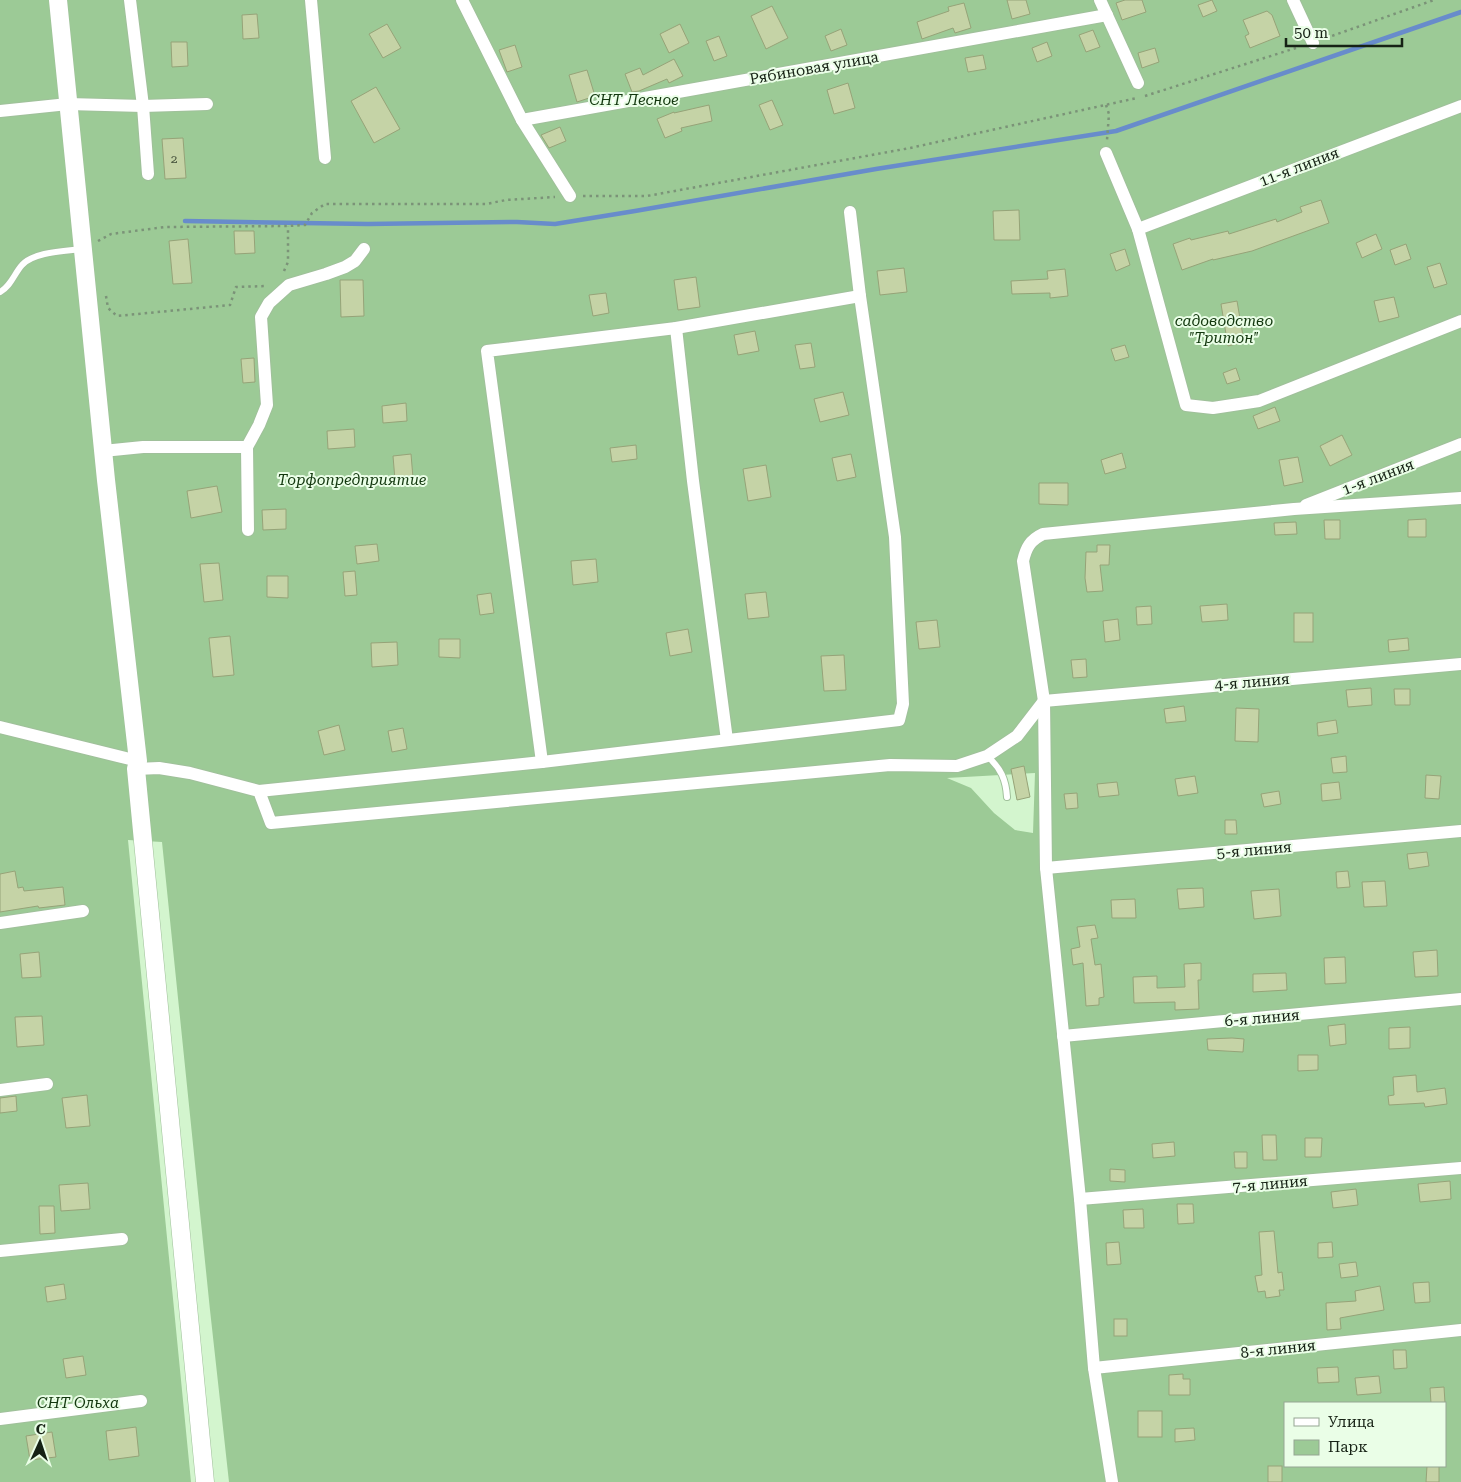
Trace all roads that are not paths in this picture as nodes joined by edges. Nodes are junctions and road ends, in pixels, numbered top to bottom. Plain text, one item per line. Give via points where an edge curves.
1 (58, 0) edge
2 (130, 0) edge
3 (311, 0) edge
4 (462, 0) edge
5 (1100, 0) edge
6 (1293, 0) edge
7 (1107, 15) junction
8 (1313, 43) road end
9 (1138, 84) dead end
10 (68, 104) junction
11 (208, 104) dead end
12 (142, 106) junction
13 (1461, 106) edge
14 (0, 111) edge
15 (522, 120) junction
16 (1106, 153) road end
17 (325, 158) dead end
18 (148, 174) dead end
19 (570, 196) road end
20 (850, 212) dead end
21 (1138, 229) junction
22 (89, 246) junction
23 (364, 249) dead end
24 (0, 292) edge
25 (860, 296) junction
26 (1461, 320) edge
27 (676, 328) junction
28 (1461, 444) edge
29 (247, 447) junction
30 (103, 451) junction
31 (1461, 498) edge
32 (1294, 509) junction
33 (248, 530) dead end
34 (1461, 664) edge
35 (1044, 701) junction
36 (0, 727) edge
37 (727, 740) junction
38 (987, 756) junction
39 (542, 762) junction
40 (137, 765) junction
41 (259, 791) junction
42 (1008, 798) dead end
43 (1461, 831) edge
44 (1046, 868) junction
45 (83, 911) dead end
46 (0, 923) edge
47 (1461, 1000) edge
48 (1063, 1036) junction
49 (47, 1084) dead end
50 (0, 1090) edge
51 (1461, 1168) edge
52 (1080, 1199) junction
53 (122, 1239) dead end
54 (0, 1251) edge
55 (1461, 1330) edge
56 (1094, 1368) junction
57 (141, 1401) dead end
58 (0, 1418) edge
59 (205, 1482) edge
60 (1112, 1482) edge

1 - 10 main road
2 - 12 street
3 - 17 street
4 - 15 street
5 - 7 street
6 - 8 street
7 - 9 street
7 - 15 street, Рябиновая улица
10 - 12 street
10 - 14 street
10 - 22 main road
11 - 12 street
12 - 18 street
13 - 21 street, 11-я линия
15 - 19 street
16 - 21 street
20 - 25 street
21 - 26 street via 1186,405 1213,408 1260,401
22 - 24 lane via 27,260 7,288
22 - 30 main road
23 - 29 street via 355,261 345,267 289,285 269,303 261,317 267,406
25 - 27 street
25 - 37 street via 895,537 903,704 898,720
27 - 37 street
27 - 39 street via 487,351
28 - 32 street, 1-я линия
29 - 30 street via 143,446
29 - 33 street
30 - 40 main road
31 - 32 street
32 - 35 street via 1036,537 1029,543 1023,561
34 - 35 street, 4-я линия
35 - 38 street via 1017,736
35 - 44 street
36 - 40 street
37 - 39 street
38 - 41 street via 957,766 890,765 271,823
38 - 42 lane via 1002,774
39 - 41 street
40 - 41 street via 190,773
40 - 59 main road
43 - 44 street, 5-я линия
44 - 48 street
45 - 46 street
47 - 48 street, 6-я линия
48 - 52 street
49 - 50 street
51 - 52 street, 7-я линия
52 - 56 street
53 - 54 street
55 - 56 street, 8-я линия
56 - 60 street
57 - 58 street

